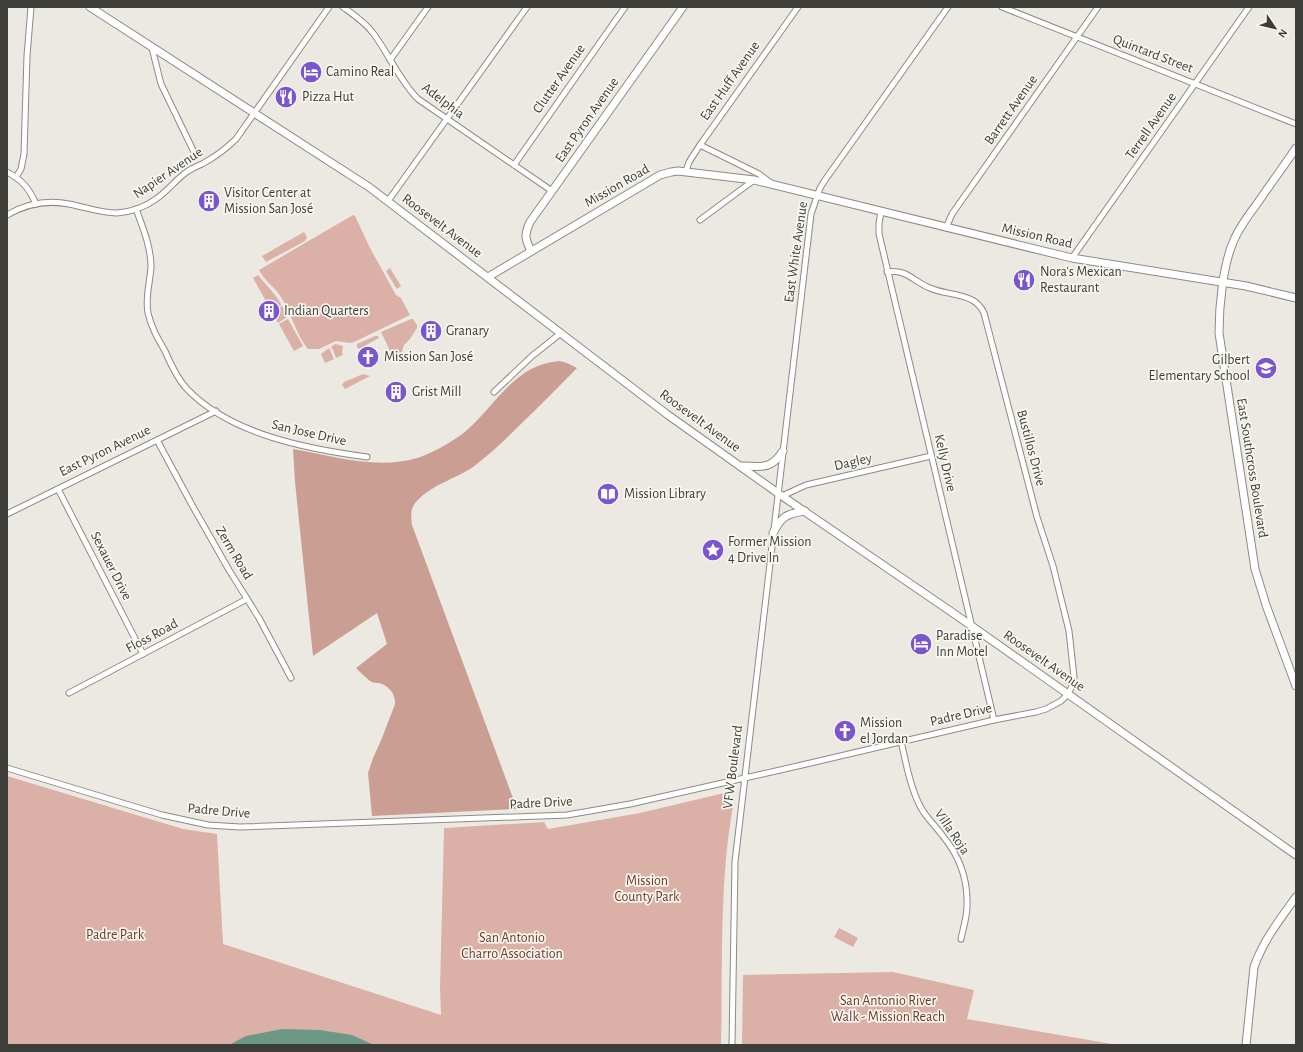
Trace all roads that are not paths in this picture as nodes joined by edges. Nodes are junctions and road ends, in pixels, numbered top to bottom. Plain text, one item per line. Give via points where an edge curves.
1 (31, 7) edge
2 (90, 7) edge
3 (329, 7) edge
4 (343, 7) edge
5 (428, 7) edge
6 (527, 7) edge
7 (625, 7) edge
8 (683, 7) edge
9 (798, 7) edge
10 (948, 7) edge
11 (1002, 7) edge
12 (1098, 7) edge
13 (1249, 7) edge
14 (1077, 37) junction
15 (152, 48) junction
16 (390, 60) junction
17 (1195, 83) junction
18 (254, 113) junction
19 (447, 120) junction
20 (1296, 124) edge
21 (700, 145) junction
22 (1296, 148) edge
23 (193, 150) dead end
24 (514, 165) junction
25 (686, 171) junction
26 (7, 172) edge
27 (16, 177) junction
28 (754, 180) junction
29 (774, 185) junction
30 (552, 191) junction
31 (817, 196) junction
32 (388, 201) junction
33 (36, 204) junction
34 (136, 209) junction
35 (881, 212) junction
36 (7, 215) edge
37 (700, 220) dead end
38 (946, 228) junction
39 (531, 251) junction
40 (1072, 258) junction
41 (887, 272) junction
42 (488, 277) junction
43 (1223, 282) junction
44 (1296, 298) edge
45 (561, 333) junction
46 (494, 392) dead end
47 (216, 412) junction
48 (157, 440) junction
49 (783, 451) junction
50 (931, 456) junction
51 (367, 457) dead end
52 (740, 466) junction
53 (58, 489) junction
54 (780, 494) junction
55 (805, 512) junction
56 (7, 514) edge
57 (773, 533) junction
58 (247, 599) junction
59 (971, 626) junction
60 (143, 654) junction
61 (291, 678) dead end
62 (1296, 686) edge
63 (69, 693) dead end
64 (1068, 694) junction
65 (994, 720) junction
66 (901, 741) junction
67 (7, 768) edge
68 (744, 777) junction
69 (1296, 855) edge
70 (1296, 897) edge
71 (961, 940) dead end
72 (732, 1045) edge
73 (1246, 1045) edge

1 - 27 street via 26,56 24,154 21,169
2 - 15 main road, Roosevelt Avenue
3 - 18 street, Napier Avenue
4 - 16 street, Adelphia via 373,33
5 - 16 street
6 - 19 street
7 - 24 street, Clutter Avenue
8 - 30 main road, East Pyron Avenue
9 - 21 street, East Huff Avenue
10 - 31 street, East White Avenue via 825,180
11 - 14 street, Quintard Street
12 - 14 street, Barrett Avenue
13 - 17 street, Terrell Avenue
14 - 17 street, Quintard Street
14 - 38 street, Barrett Avenue via 952,214
15 - 18 main road, Roosevelt Avenue
15 - 23 street via 161,84
16 - 19 street, Adelphia via 411,92
17 - 20 street, Quintard Street
17 - 40 street, Terrell Avenue
18 - 32 main road, Roosevelt Avenue
18 - 34 street, Napier Avenue via 223,151 185,173 157,198
19 - 24 street, Adelphia
19 - 32 street
21 - 25 street, East Huff Avenue
21 - 29 street, Mission Road via 760,174
22 - 43 main road, East Southcross Boulevard via 1239,231 1230,251
24 - 30 street, Adelphia
25 - 28 main road, Mission Road
25 - 39 main road, Mission Road via 660,176
26 - 27 street
27 - 33 street via 28,188
28 - 29 main road, Mission Road
28 - 37 street
29 - 31 main road, Mission Road
30 - 39 main road, East Pyron Avenue via 526,231 526,240
31 - 35 main road, Mission Road
31 - 49 street, East White Avenue via 811,214
32 - 42 main road, Roosevelt Avenue
33 - 34 street, Napier Avenue via 61,203 109,212
33 - 36 street, Napier Avenue
34 - 47 street, San Jose Drive via 150,253 147,306 154,330 182,382 192,394
35 - 38 main road, Mission Road
35 - 41 street, Kelly Drive via 878,234
38 - 40 main road, Mission Road
39 - 42 main road, Mission Road
40 - 43 main road, Mission Road
41 - 50 street, Kelly Drive
41 - 64 street, Bustillos Drive via 903,272 936,291 972,299 981,307 1069,631 1074,677
42 - 45 main road, Roosevelt Avenue
43 - 44 main road, Mission Road
43 - 62 main road, East Southcross Boulevard via 1219,333 1255,569
45 - 46 street
45 - 52 main road, Roosevelt Avenue
47 - 48 street, East Pyron Avenue
47 - 51 street, San Jose Drive via 271,438 296,445
48 - 53 street, East Pyron Avenue
48 - 58 street, Zerm Road via 195,512
49 - 52 main road via 778,459 768,466
49 - 54 street, East White Avenue
50 - 54 street, Dagley via 806,485
50 - 59 street, Kelly Drive
52 - 54 main road, Roosevelt Avenue
53 - 56 street, East Pyron Avenue
53 - 60 street, Sexauer Drive
54 - 55 main road, Roosevelt Avenue
54 - 57 street, VFW Boulevard
55 - 57 main road via 793,513 782,518
55 - 59 main road, Roosevelt Avenue
57 - 68 street, VFW Boulevard
58 - 60 street, Floss Road
58 - 61 street, Zerm Road
59 - 64 main road, Roosevelt Avenue
59 - 65 street, Kelly Drive
60 - 63 street, Floss Road
64 - 65 street, Padre Drive via 1046,709
64 - 69 main road, Roosevelt Avenue
65 - 66 street, Padre Drive
66 - 68 street, Padre Drive
66 - 71 street, Villa Roja via 911,783 920,805 962,868 967,907
67 - 68 street, Padre Drive via 162,815 208,825 240,827 567,815 630,804
68 - 72 street, VFW Boulevard via 735,862
70 - 73 main road via 1270,933 1258,955 1254,967

